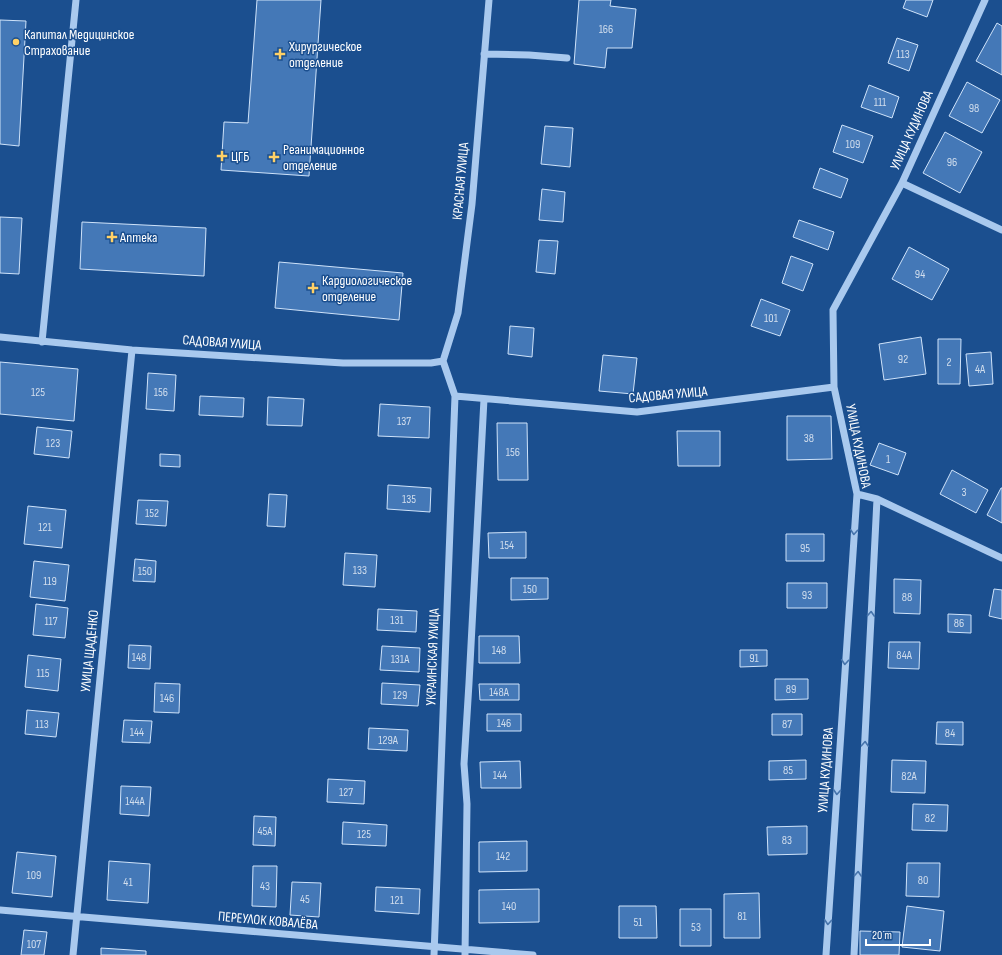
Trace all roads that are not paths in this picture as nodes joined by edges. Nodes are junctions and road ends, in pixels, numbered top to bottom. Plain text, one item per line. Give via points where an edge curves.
1 (76, 0) edge
2 (489, 0) edge
3 (985, 0) edge
4 (484, 54) junction
5 (567, 58) dead end
6 (902, 182) junction
7 (1002, 230) edge
8 (0, 338) edge
9 (42, 342) junction
10 (132, 350) junction
11 (443, 361) junction
12 (834, 387) junction
13 (455, 396) junction
14 (484, 399) junction
15 (856, 494) junction
16 (877, 499) junction
17 (1002, 558) edge
18 (0, 910) edge
19 (76, 917) junction
20 (434, 947) junction
21 (465, 952) edge
22 (73, 955) edge
23 (434, 955) edge
24 (533, 955) edge
25 (826, 955) edge
26 (854, 955) edge

1 - 9 street
2 - 4 street, КРАСНАЯ УЛИЦА
3 - 6 street, УЛИЦА КУДИНОВА
4 - 5 street
4 - 11 street, КРАСНАЯ УЛИЦА via 472,204 458,313
6 - 7 street
6 - 12 street, УЛИЦА КУДИНОВА via 833,310
8 - 9 street, САДОВАЯ УЛИЦА
9 - 10 street, САДОВАЯ УЛИЦА
10 - 11 street, САДОВАЯ УЛИЦА via 343,363
10 - 19 street, УЛИЦА ЩАДЕНКО
11 - 13 street, УКРАИНСКАЯ УЛИЦА
12 - 14 street, САДОВАЯ УЛИЦА via 637,412
12 - 15 street, УЛИЦА КУДИНОВА
13 - 14 street, САДОВАЯ УЛИЦА
13 - 20 street, УКРАИНСКАЯ УЛИЦА
14 - 21 street via 464,764 467,804
15 - 16 street
15 -> 25 street, УЛИЦА КУДИНОВА
16 - 17 street
26 -> 16 street, УЛИЦА КУДИНОВА
18 - 19 street, ПЕРЕУЛОК КОВАЛЁВА
19 - 20 street, ПЕРЕУЛОК КОВАЛЁВА
19 - 22 street, УЛИЦА ЩАДЕНКО
20 - 21 street, ПЕРЕУЛОК КОВАЛЁВА
20 - 23 street, УКРАИНСКАЯ УЛИЦА
21 - 24 street, ПЕРЕУЛОК КОВАЛЁВА

